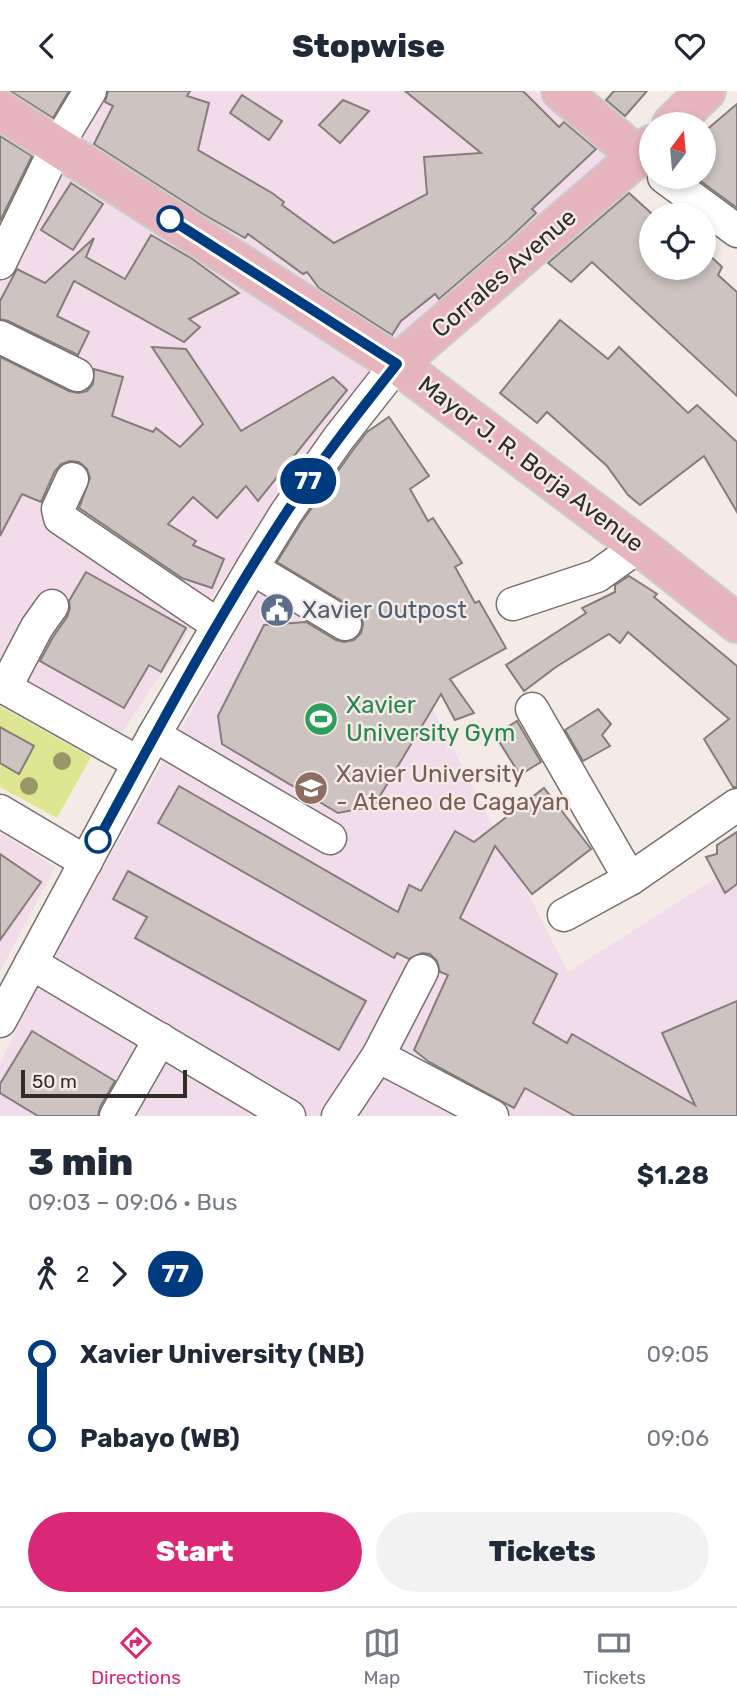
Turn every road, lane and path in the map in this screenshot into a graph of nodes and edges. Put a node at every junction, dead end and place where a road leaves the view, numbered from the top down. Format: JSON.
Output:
{"nodes":[{"id":1,"x":89,"y":91,"type":"edge"},
{"id":2,"x":561,"y":91,"type":"edge"},
{"id":3,"x":706,"y":91,"type":"edge"},
{"id":4,"x":0,"y":110,"type":"edge"},
{"id":5,"x":684,"y":112,"type":"edge"},
{"id":6,"x":57,"y":146,"type":"junction"},
{"id":7,"x":639,"y":153,"type":"edge"},
{"id":8,"x":639,"y":172,"type":"edge"},
{"id":9,"x":685,"y":189,"type":"edge"},
{"id":10,"x":737,"y":230,"type":"edge"},
{"id":11,"x":0,"y":263,"type":"edge"},
{"id":12,"x":0,"y":337,"type":"edge"},
{"id":13,"x":397,"y":364,"type":"junction"},
{"id":14,"x":77,"y":375,"type":"dead end"},
{"id":15,"x":72,"y":479,"type":"dead end"},
{"id":16,"x":639,"y":546,"type":"junction"},
{"id":17,"x":252,"y":568,"type":"junction"},
{"id":18,"x":513,"y":604,"type":"dead end"},
{"id":19,"x":52,"y":606,"type":"dead end"},
{"id":20,"x":737,"y":623,"type":"edge"},
{"id":21,"x":345,"y":624,"type":"dead end"},
{"id":22,"x":218,"y":625,"type":"junction"},
{"id":23,"x":2,"y":687,"type":"edge"},
{"id":24,"x":532,"y":709,"type":"dead end"},
{"id":25,"x":155,"y":735,"type":"junction"},
{"id":26,"x":139,"y":763,"type":"junction"},
{"id":27,"x":737,"y":805,"type":"edge"},
{"id":28,"x":0,"y":811,"type":"edge"},
{"id":29,"x":330,"y":838,"type":"dead end"},
{"id":30,"x":86,"y":862,"type":"junction"},
{"id":31,"x":630,"y":879,"type":"junction"},
{"id":32,"x":564,"y":915,"type":"dead end"},
{"id":33,"x":31,"y":963,"type":"junction"},
{"id":34,"x":422,"y":971,"type":"dead end"},
{"id":35,"x":0,"y":1021,"type":"edge"},
{"id":36,"x":160,"y":1039,"type":"junction"},
{"id":37,"x":378,"y":1055,"type":"junction"},
{"id":38,"x":116,"y":1116,"type":"edge"},
{"id":39,"x":289,"y":1116,"type":"edge"},
{"id":40,"x":338,"y":1116,"type":"edge"},
{"id":41,"x":492,"y":1116,"type":"edge"}],
"edges":[{"from":1,"to":6,"type":"street"},
{"from":2,"to":7,"type":"main road"},
{"from":3,"to":5,"type":"main road"},
{"from":4,"to":6,"type":"main road","name":"Mayor J. R. Borja Avenue"},
{"from":6,"to":11,"type":"street"},
{"from":6,"to":13,"type":"main road","name":"Mayor J. R. Borja Avenue"},
{"from":8,"to":13,"type":"main road","name":"Corrales Avenue"},
{"from":9,"to":10,"type":"street"},
{"from":12,"to":14,"type":"street"},
{"from":13,"to":16,"type":"main road","name":"Mayor J. R. Borja Avenue"},
{"from":13,"to":17,"type":"street","name":"Corrales Avenue"},
{"from":15,"to":22,"type":"street"},
{"from":16,"to":18,"type":"street"},
{"from":16,"to":20,"type":"main road","name":"Mayor J. R. Borja Avenue"},
{"from":17,"to":21,"type":"street"},
{"from":17,"to":22,"type":"street","name":"Corrales Avenue"},
{"from":19,"to":23,"type":"street"},
{"from":22,"to":25,"type":"street","name":"Corrales Avenue"},
{"from":23,"to":26,"type":"street"},
{"from":24,"to":31,"type":"street"},
{"from":25,"to":26,"type":"street","name":"Corrales Avenue"},
{"from":25,"to":29,"type":"street"},
{"from":26,"to":30,"type":"street","name":"Corrales Avenue"},
{"from":27,"to":31,"type":"street"},
{"from":28,"to":30,"type":"street"},
{"from":30,"to":33,"type":"street","name":"Corrales Avenue"},
{"from":31,"to":32,"type":"street"},
{"from":33,"to":35,"type":"street","name":"Corrales Avenue"},
{"from":33,"to":36,"type":"street"},
{"from":34,"to":37,"type":"street"},
{"from":36,"to":38,"type":"street"},
{"from":36,"to":39,"type":"street"},
{"from":37,"to":40,"type":"street"},
{"from":37,"to":41,"type":"street"}]}
